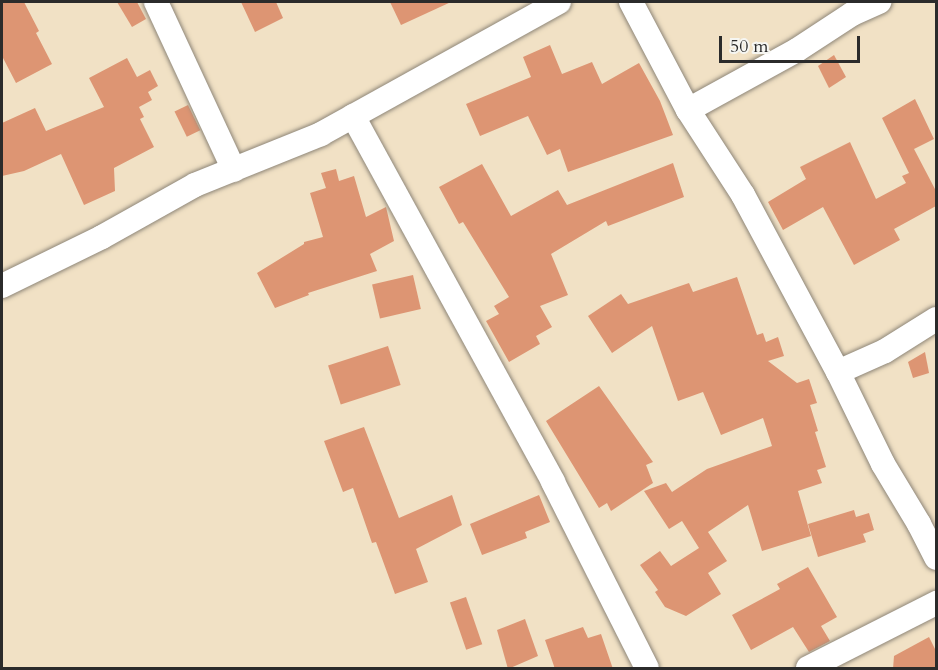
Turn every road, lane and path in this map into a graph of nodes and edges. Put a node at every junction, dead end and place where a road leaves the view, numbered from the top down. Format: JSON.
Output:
{"nodes":[{"id":1,"x":156,"y":2,"type":"edge"},
{"id":2,"x":559,"y":2,"type":"edge"},
{"id":3,"x":631,"y":2,"type":"edge"},
{"id":4,"x":879,"y":2,"type":"edge"},
{"id":5,"x":688,"y":110,"type":"junction"},
{"id":6,"x":353,"y":116,"type":"junction"},
{"id":7,"x":234,"y":170,"type":"junction"},
{"id":8,"x":2,"y":286,"type":"edge"},
{"id":9,"x":936,"y":319,"type":"edge"},
{"id":10,"x":838,"y":372,"type":"junction"},
{"id":11,"x":936,"y":558,"type":"edge"},
{"id":12,"x":936,"y":603,"type":"edge"},
{"id":13,"x":647,"y":669,"type":"edge"},
{"id":14,"x":808,"y":669,"type":"edge"}],
"edges":[{"from":1,"to":7,"type":"street"},
{"from":2,"to":6,"type":"street"},
{"from":3,"to":5,"type":"street"},
{"from":4,"to":5,"type":"street"},
{"from":5,"to":10,"type":"street"},
{"from":6,"to":7,"type":"street"},
{"from":6,"to":13,"type":"street"},
{"from":7,"to":8,"type":"street"},
{"from":9,"to":10,"type":"street"},
{"from":10,"to":11,"type":"street"},
{"from":12,"to":14,"type":"street"}]}
